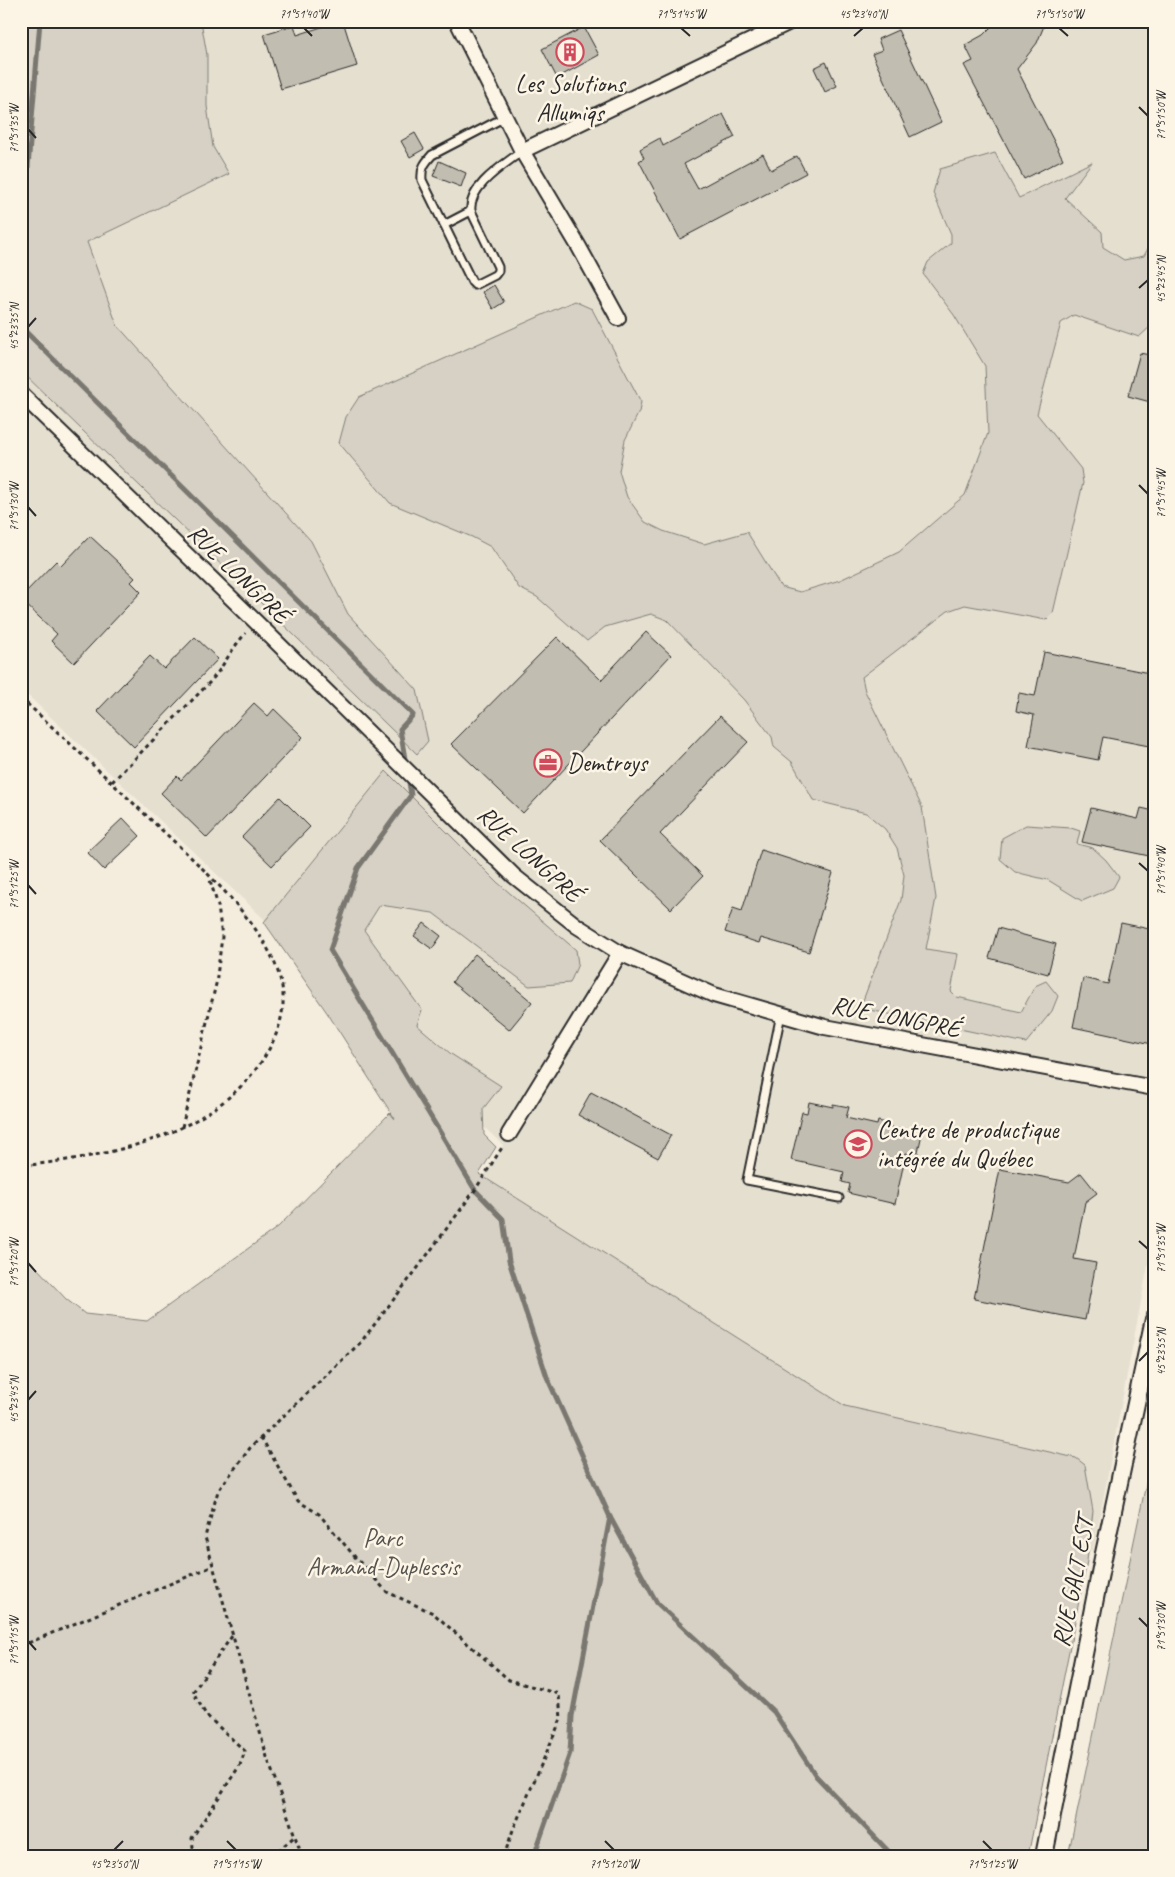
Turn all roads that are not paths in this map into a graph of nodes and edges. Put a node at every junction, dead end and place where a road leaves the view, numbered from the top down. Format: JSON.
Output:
{"nodes":[{"id":1,"x":457,"y":21,"type":"edge"},
{"id":2,"x":792,"y":21,"type":"edge"},
{"id":3,"x":505,"y":117,"type":"junction"},
{"id":4,"x":522,"y":151,"type":"junction"},
{"id":5,"x":471,"y":211,"type":"junction"},
{"id":6,"x":444,"y":225,"type":"junction"},
{"id":7,"x":618,"y":318,"type":"dead end"},
{"id":8,"x":21,"y":394,"type":"edge"},
{"id":9,"x":620,"y":953,"type":"junction"},
{"id":10,"x":781,"y":1014,"type":"junction"},
{"id":11,"x":1154,"y":1088,"type":"edge"},
{"id":12,"x":509,"y":1134,"type":"road end"},
{"id":13,"x":839,"y":1198,"type":"dead end"},
{"id":14,"x":1154,"y":1320,"type":"edge"},
{"id":15,"x":1044,"y":1856,"type":"edge"}],
"edges":[{"from":1,"to":3,"type":"street"},
{"from":2,"to":4,"type":"street"},
{"from":3,"to":4,"type":"street"},
{"from":3,"to":6,"type":"lane"},
{"from":4,"to":5,"type":"lane"},
{"from":4,"to":7,"type":"street"},
{"from":5,"to":6,"type":"lane"},
{"from":5,"to":6,"type":"lane"},
{"from":8,"to":9,"type":"street","name":"RUE LONGPRÉ"},
{"from":9,"to":10,"type":"street","name":"RUE LONGPRÉ"},
{"from":9,"to":12,"type":"street"},
{"from":10,"to":11,"type":"street","name":"RUE LONGPRÉ"},
{"from":10,"to":13,"type":"lane"},
{"from":14,"to":15,"type":"street","name":"RUE GALT EST"}]}
